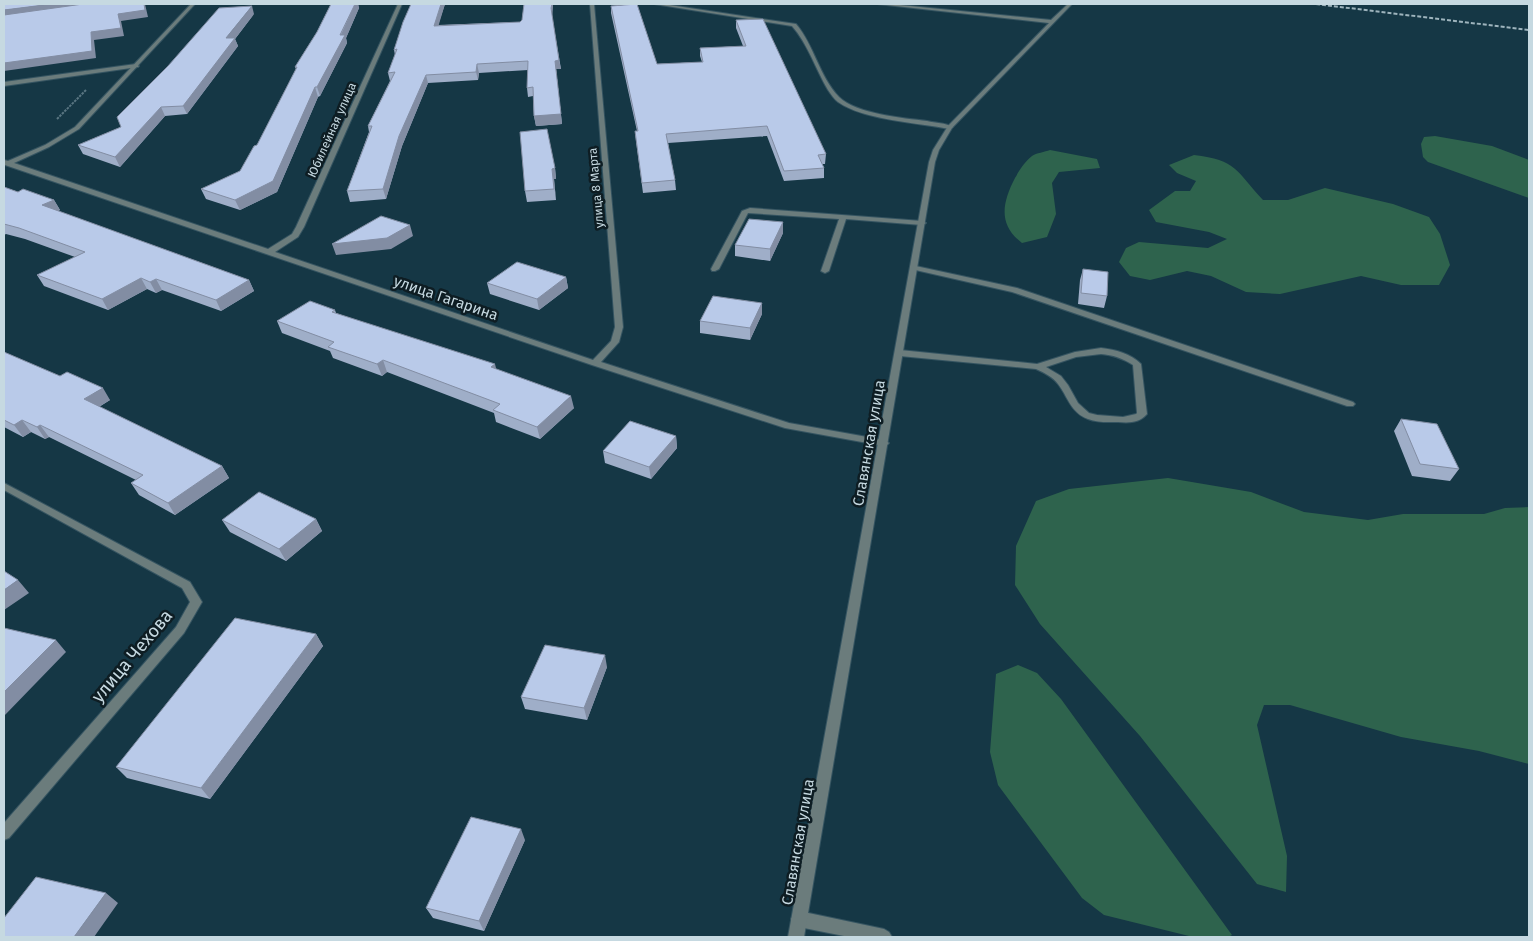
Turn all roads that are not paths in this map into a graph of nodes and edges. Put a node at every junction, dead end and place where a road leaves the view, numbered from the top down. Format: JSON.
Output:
{"nodes":[{"id":1,"x":194,"y":4,"type":"edge"},
{"id":2,"x":400,"y":4,"type":"edge"},
{"id":3,"x":592,"y":4,"type":"edge"},
{"id":4,"x":656,"y":4,"type":"edge"},
{"id":5,"x":879,"y":4,"type":"edge"},
{"id":6,"x":1070,"y":4,"type":"edge"},
{"id":7,"x":1053,"y":22,"type":"junction"},
{"id":8,"x":136,"y":66,"type":"junction"},
{"id":9,"x":4,"y":84,"type":"edge"},
{"id":10,"x":950,"y":127,"type":"junction"},
{"id":11,"x":5,"y":164,"type":"edge"},
{"id":12,"x":843,"y":216,"type":"junction"},
{"id":13,"x":922,"y":223,"type":"junction"},
{"id":14,"x":269,"y":252,"type":"junction"},
{"id":15,"x":914,"y":267,"type":"junction"},
{"id":16,"x":715,"y":268,"type":"dead end"},
{"id":17,"x":825,"y":271,"type":"dead end"},
{"id":18,"x":900,"y":353,"type":"junction"},
{"id":19,"x":595,"y":363,"type":"junction"},
{"id":20,"x":1038,"y":367,"type":"junction"},
{"id":21,"x":1350,"y":404,"type":"dead end"},
{"id":22,"x":884,"y":442,"type":"junction"},
{"id":23,"x":4,"y":486,"type":"edge"},
{"id":24,"x":4,"y":833,"type":"edge"},
{"id":25,"x":800,"y":919,"type":"junction"},
{"id":26,"x":796,"y":937,"type":"edge"},
{"id":27,"x":884,"y":937,"type":"edge"}],
"edges":[{"from":1,"to":8,"type":"street"},
{"from":2,"to":14,"type":"street","name":"Юбилейная улица"},
{"from":3,"to":19,"type":"street","name":"улица 8 Марта"},
{"from":4,"to":10,"type":"street"},
{"from":5,"to":7,"type":"street"},
{"from":6,"to":7,"type":"street","name":"Славянская улица"},
{"from":7,"to":10,"type":"street","name":"Славянская улица"},
{"from":8,"to":9,"type":"street"},
{"from":8,"to":11,"type":"street"},
{"from":10,"to":13,"type":"street","name":"Славянская улица"},
{"from":11,"to":14,"type":"street","name":"улица Гагарина"},
{"from":12,"to":13,"type":"street"},
{"from":12,"to":16,"type":"street"},
{"from":12,"to":17,"type":"street"},
{"from":13,"to":15,"type":"street","name":"Славянская улица"},
{"from":14,"to":19,"type":"street","name":"улица Гагарина"},
{"from":15,"to":18,"type":"street","name":"Славянская улица"},
{"from":15,"to":21,"type":"street"},
{"from":18,"to":20,"type":"street"},
{"from":18,"to":22,"type":"street","name":"Славянская улица"},
{"from":19,"to":22,"type":"street","name":"улица Гагарина"},
{"from":20,"to":20,"type":"street"},
{"from":22,"to":25,"type":"street","name":"Славянская улица"},
{"from":23,"to":24,"type":"street","name":"улица Чехова"},
{"from":25,"to":26,"type":"street","name":"Славянская улица"},
{"from":25,"to":27,"type":"street"}]}
